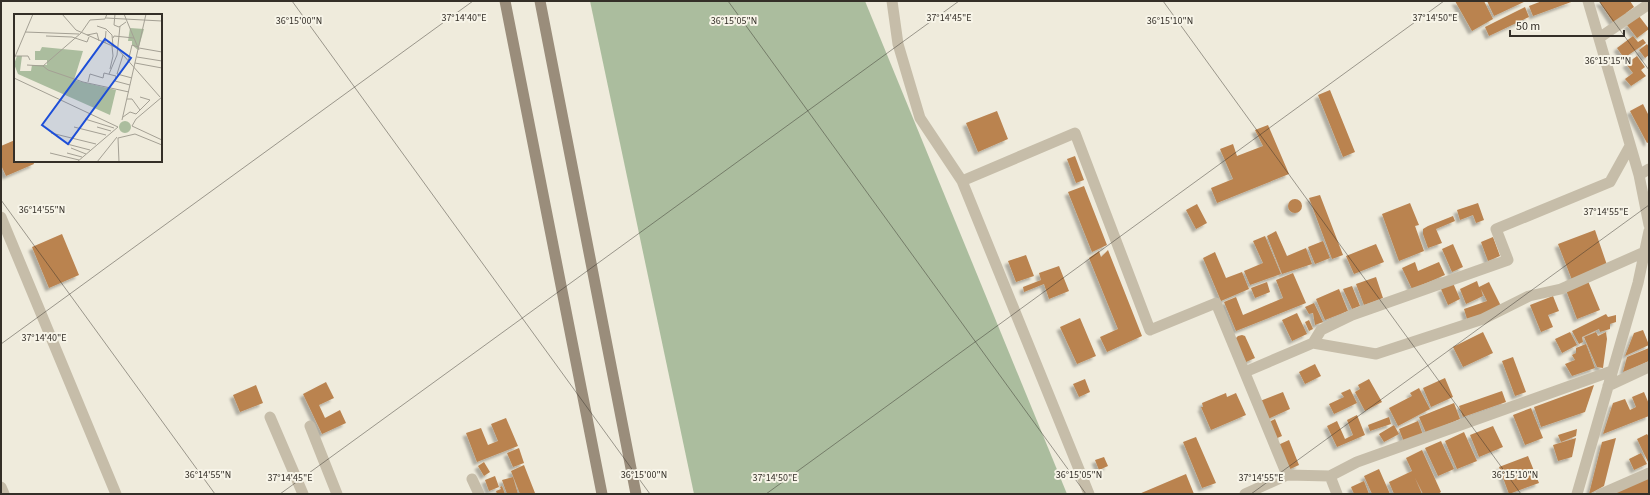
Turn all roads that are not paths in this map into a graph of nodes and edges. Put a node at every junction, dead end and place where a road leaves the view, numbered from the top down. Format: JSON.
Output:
{"nodes":[{"id":1,"x":504,"y":1,"type":"edge"},
{"id":2,"x":540,"y":1,"type":"edge"},
{"id":3,"x":892,"y":1,"type":"edge"},
{"id":4,"x":1588,"y":1,"type":"edge"},
{"id":5,"x":1649,"y":4,"type":"edge"},
{"id":6,"x":1599,"y":38,"type":"junction"},
{"id":7,"x":1630,"y":146,"type":"junction"},
{"id":8,"x":1649,"y":169,"type":"edge"},
{"id":9,"x":1639,"y":175,"type":"junction"},
{"id":10,"x":962,"y":181,"type":"junction"},
{"id":11,"x":1,"y":217,"type":"edge"},
{"id":12,"x":1649,"y":225,"type":"edge"},
{"id":13,"x":1649,"y":231,"type":"edge"},
{"id":14,"x":1647,"y":251,"type":"edge"},
{"id":15,"x":1313,"y":343,"type":"junction"},
{"id":16,"x":1649,"y":367,"type":"edge"},
{"id":17,"x":1612,"y":371,"type":"junction"},
{"id":18,"x":1245,"y":372,"type":"junction"},
{"id":19,"x":1608,"y":386,"type":"junction"},
{"id":20,"x":270,"y":417,"type":"dead end"},
{"id":21,"x":310,"y":426,"type":"dead end"},
{"id":22,"x":1649,"y":473,"type":"edge"},
{"id":23,"x":1288,"y":475,"type":"junction"},
{"id":24,"x":1330,"y":476,"type":"junction"},
{"id":25,"x":472,"y":478,"type":"dead end"},
{"id":26,"x":2,"y":487,"type":"edge"},
{"id":27,"x":4,"y":494,"type":"edge"},
{"id":28,"x":116,"y":494,"type":"edge"},
{"id":29,"x":303,"y":494,"type":"edge"},
{"id":30,"x":338,"y":494,"type":"edge"},
{"id":31,"x":479,"y":494,"type":"edge"},
{"id":32,"x":602,"y":494,"type":"edge"},
{"id":33,"x":636,"y":494,"type":"edge"},
{"id":34,"x":1089,"y":494,"type":"edge"},
{"id":35,"x":1245,"y":494,"type":"edge"},
{"id":36,"x":1337,"y":494,"type":"edge"},
{"id":37,"x":1577,"y":494,"type":"edge"},
{"id":38,"x":1600,"y":494,"type":"edge"}],
"edges":[{"from":1,"to":32,"type":"main road"},
{"from":2,"to":33,"type":"main road"},
{"from":3,"to":10,"type":"street"},
{"from":4,"to":6,"type":"street"},
{"from":5,"to":6,"type":"street"},
{"from":6,"to":7,"type":"street"},
{"from":7,"to":9,"type":"street"},
{"from":7,"to":15,"type":"street"},
{"from":8,"to":9,"type":"street"},
{"from":9,"to":12,"type":"street"},
{"from":10,"to":18,"type":"street"},
{"from":10,"to":34,"type":"street"},
{"from":11,"to":28,"type":"street"},
{"from":13,"to":14,"type":"street"},
{"from":14,"to":15,"type":"street"},
{"from":14,"to":17,"type":"street"},
{"from":15,"to":18,"type":"street"},
{"from":16,"to":19,"type":"street"},
{"from":17,"to":19,"type":"street"},
{"from":17,"to":24,"type":"street"},
{"from":18,"to":23,"type":"street"},
{"from":19,"to":37,"type":"street"},
{"from":20,"to":29,"type":"street"},
{"from":21,"to":30,"type":"street"},
{"from":22,"to":38,"type":"street"},
{"from":23,"to":24,"type":"street"},
{"from":23,"to":35,"type":"street"},
{"from":24,"to":36,"type":"street"},
{"from":25,"to":31,"type":"street"},
{"from":26,"to":27,"type":"street"}]}
